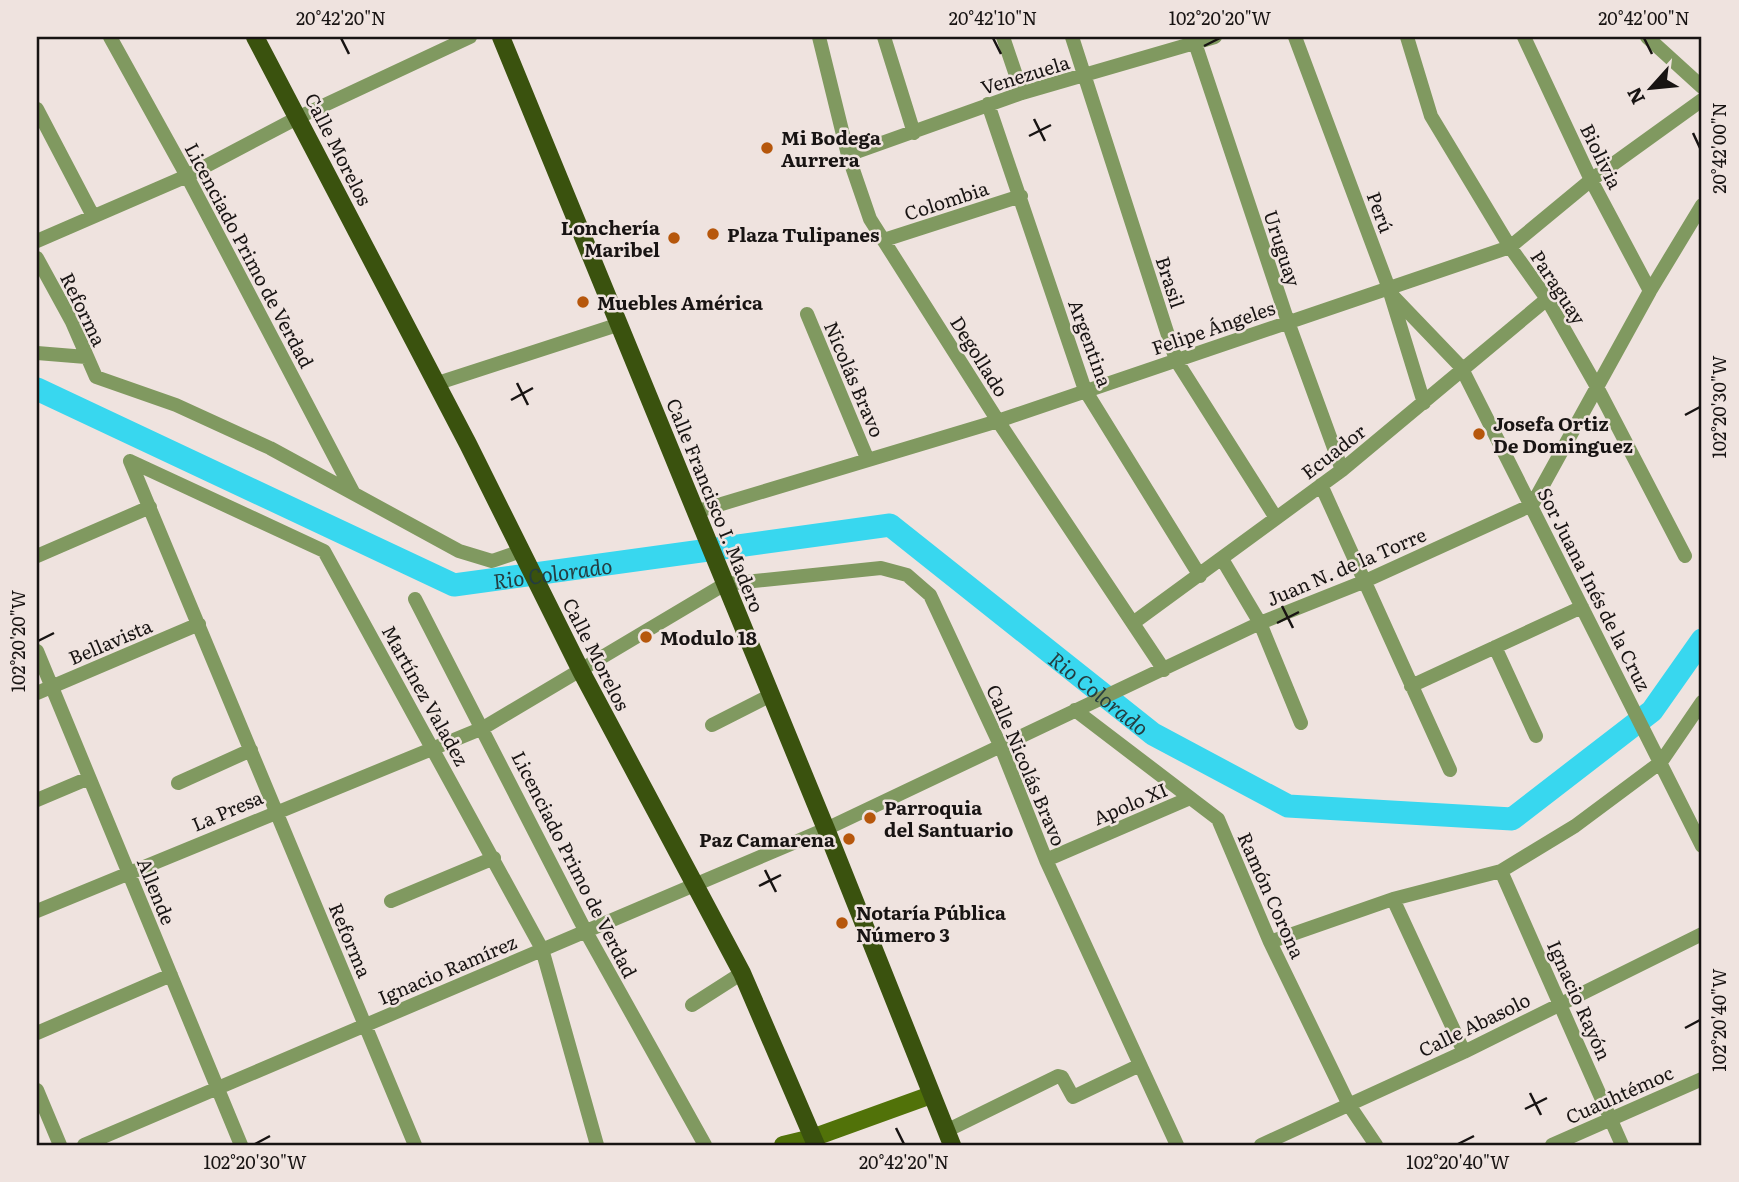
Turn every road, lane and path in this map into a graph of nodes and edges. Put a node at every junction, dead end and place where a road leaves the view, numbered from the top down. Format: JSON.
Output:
{"nodes":[{"id":1,"x":110,"y":37,"type":"edge"},
{"id":2,"x":255,"y":37,"type":"edge"},
{"id":3,"x":470,"y":37,"type":"edge"},
{"id":4,"x":501,"y":37,"type":"edge"},
{"id":5,"x":819,"y":37,"type":"edge"},
{"id":6,"x":884,"y":37,"type":"edge"},
{"id":7,"x":1003,"y":37,"type":"edge"},
{"id":8,"x":1072,"y":37,"type":"edge"},
{"id":9,"x":1215,"y":37,"type":"edge"},
{"id":10,"x":1295,"y":37,"type":"edge"},
{"id":11,"x":1407,"y":37,"type":"edge"},
{"id":12,"x":1524,"y":37,"type":"edge"},
{"id":13,"x":1647,"y":37,"type":"edge"},
{"id":14,"x":1194,"y":40,"type":"edge"},
{"id":15,"x":1084,"y":76,"type":"junction"},
{"id":16,"x":1702,"y":87,"type":"edge"},
{"id":17,"x":1022,"y":93,"type":"junction"},
{"id":18,"x":1702,"y":100,"type":"edge"},
{"id":19,"x":988,"y":104,"type":"junction"},
{"id":20,"x":37,"y":109,"type":"edge"},
{"id":21,"x":299,"y":117,"type":"junction"},
{"id":22,"x":914,"y":133,"type":"junction"},
{"id":23,"x":848,"y":155,"type":"junction"},
{"id":24,"x":187,"y":176,"type":"junction"},
{"id":25,"x":1591,"y":180,"type":"junction"},
{"id":26,"x":1021,"y":196,"type":"junction"},
{"id":27,"x":1701,"y":211,"type":"edge"},
{"id":28,"x":93,"y":216,"type":"junction"},
{"id":29,"x":884,"y":240,"type":"junction"},
{"id":30,"x":37,"y":241,"type":"edge"},
{"id":31,"x":1510,"y":247,"type":"junction"},
{"id":32,"x":37,"y":258,"type":"edge"},
{"id":33,"x":1389,"y":290,"type":"junction"},
{"id":34,"x":1650,"y":291,"type":"junction"},
{"id":35,"x":1547,"y":299,"type":"junction"},
{"id":36,"x":807,"y":314,"type":"dead end"},
{"id":37,"x":1288,"y":323,"type":"junction"},
{"id":38,"x":620,"y":324,"type":"junction"},
{"id":39,"x":37,"y":353,"type":"edge"},
{"id":40,"x":86,"y":357,"type":"junction"},
{"id":41,"x":1176,"y":360,"type":"junction"},
{"id":42,"x":1461,"y":367,"type":"junction"},
{"id":43,"x":435,"y":384,"type":"junction"},
{"id":44,"x":1597,"y":387,"type":"junction"},
{"id":45,"x":1085,"y":390,"type":"junction"},
{"id":46,"x":1424,"y":403,"type":"junction"},
{"id":47,"x":998,"y":421,"type":"junction"},
{"id":48,"x":867,"y":458,"type":"junction"},
{"id":49,"x":1342,"y":470,"type":"junction"},
{"id":50,"x":1321,"y":485,"type":"junction"},
{"id":51,"x":353,"y":493,"type":"junction"},
{"id":52,"x":1532,"y":505,"type":"junction"},
{"id":53,"x":150,"y":507,"type":"junction"},
{"id":54,"x":696,"y":515,"type":"junction"},
{"id":55,"x":1276,"y":518,"type":"junction"},
{"id":56,"x":324,"y":551,"type":"joint"},
{"id":57,"x":37,"y":555,"type":"edge"},
{"id":58,"x":1685,"y":556,"type":"dead end"},
{"id":59,"x":525,"y":559,"type":"junction"},
{"id":60,"x":1222,"y":559,"type":"junction"},
{"id":61,"x":1200,"y":576,"type":"junction"},
{"id":62,"x":1363,"y":582,"type":"junction"},
{"id":63,"x":725,"y":584,"type":"junction"},
{"id":64,"x":415,"y":599,"type":"dead end"},
{"id":65,"x":1582,"y":607,"type":"junction"},
{"id":66,"x":1133,"y":623,"type":"junction"},
{"id":67,"x":199,"y":624,"type":"junction"},
{"id":68,"x":1260,"y":624,"type":"junction"},
{"id":69,"x":1495,"y":647,"type":"junction"},
{"id":70,"x":37,"y":651,"type":"edge"},
{"id":71,"x":1164,"y":670,"type":"junction"},
{"id":72,"x":581,"y":671,"type":"junction"},
{"id":73,"x":1412,"y":686,"type":"junction"},
{"id":74,"x":51,"y":687,"type":"junction"},
{"id":75,"x":37,"y":693,"type":"edge"},
{"id":76,"x":771,"y":695,"type":"junction"},
{"id":77,"x":1702,"y":702,"type":"edge"},
{"id":78,"x":1081,"y":707,"type":"junction"},
{"id":79,"x":1301,"y":723,"type":"dead end"},
{"id":80,"x":712,"y":726,"type":"dead end"},
{"id":81,"x":483,"y":728,"type":"junction"},
{"id":82,"x":1536,"y":736,"type":"dead end"},
{"id":83,"x":1002,"y":747,"type":"junction"},
{"id":84,"x":434,"y":748,"type":"junction"},
{"id":85,"x":251,"y":750,"type":"junction"},
{"id":86,"x":1659,"y":759,"type":"junction"},
{"id":87,"x":1450,"y":770,"type":"dead end"},
{"id":88,"x":89,"y":778,"type":"junction"},
{"id":89,"x":178,"y":783,"type":"dead end"},
{"id":90,"x":1190,"y":798,"type":"junction"},
{"id":91,"x":37,"y":800,"type":"edge"},
{"id":92,"x":276,"y":810,"type":"junction"},
{"id":93,"x":826,"y":829,"type":"junction"},
{"id":94,"x":1700,"y":833,"type":"edge"},
{"id":95,"x":494,"y":858,"type":"junction"},
{"id":96,"x":1046,"y":860,"type":"junction"},
{"id":97,"x":1501,"y":871,"type":"junction"},
{"id":98,"x":128,"y":873,"type":"junction"},
{"id":99,"x":692,"y":884,"type":"junction"},
{"id":100,"x":1393,"y":899,"type":"junction"},
{"id":101,"x":391,"y":901,"type":"dead end"},
{"id":102,"x":37,"y":911,"type":"edge"},
{"id":103,"x":585,"y":930,"type":"junction"},
{"id":104,"x":1702,"y":934,"type":"edge"},
{"id":105,"x":1270,"y":942,"type":"junction"},
{"id":106,"x":542,"y":949,"type":"junction"},
{"id":107,"x":742,"y":973,"type":"junction"},
{"id":108,"x":171,"y":975,"type":"junction"},
{"id":109,"x":1561,"y":1003,"type":"junction"},
{"id":110,"x":692,"y":1005,"type":"dead end"},
{"id":111,"x":365,"y":1025,"type":"junction"},
{"id":112,"x":37,"y":1033,"type":"edge"},
{"id":113,"x":1464,"y":1052,"type":"junction"},
{"id":114,"x":1140,"y":1065,"type":"junction"},
{"id":115,"x":1702,"y":1079,"type":"edge"},
{"id":116,"x":218,"y":1088,"type":"junction"},
{"id":117,"x":37,"y":1090,"type":"edge"},
{"id":118,"x":931,"y":1095,"type":"junction"},
{"id":119,"x":1349,"y":1105,"type":"junction"},
{"id":120,"x":1610,"y":1118,"type":"junction"},
{"id":121,"x":949,"y":1138,"type":"edge"},
{"id":122,"x":814,"y":1142,"type":"edge"},
{"id":123,"x":60,"y":1145,"type":"edge"},
{"id":124,"x":84,"y":1145,"type":"edge"},
{"id":125,"x":241,"y":1145,"type":"edge"},
{"id":126,"x":415,"y":1145,"type":"edge"},
{"id":127,"x":597,"y":1145,"type":"edge"},
{"id":128,"x":705,"y":1145,"type":"edge"},
{"id":129,"x":783,"y":1145,"type":"edge"},
{"id":130,"x":1177,"y":1145,"type":"edge"},
{"id":131,"x":1261,"y":1145,"type":"edge"},
{"id":132,"x":1376,"y":1145,"type":"edge"},
{"id":133,"x":1552,"y":1145,"type":"edge"},
{"id":134,"x":1622,"y":1145,"type":"edge"}],
"edges":[{"from":1,"to":24,"type":"street","name":"Licenciado Primo de Verdad"},
{"from":2,"to":21,"type":"main road","name":"Calle Morelos"},
{"from":3,"to":21,"type":"street"},
{"from":4,"to":38,"type":"main road","name":"Calle Francisco I. Madero"},
{"from":5,"to":23,"type":"street","name":"Degollado"},
{"from":6,"to":22,"type":"street"},
{"from":7,"to":17,"type":"street"},
{"from":8,"to":15,"type":"street","name":"Brasil"},
{"from":9,"to":14,"type":"street","name":"Venezuela"},
{"from":10,"to":33,"type":"street","name":"Perú"},
{"from":11,"to":31,"type":"street","name":"Paraguay"},
{"from":12,"to":25,"type":"street","name":"Biolivia"},
{"from":13,"to":16,"type":"street"},
{"from":14,"to":15,"type":"street","name":"Venezuela"},
{"from":14,"to":37,"type":"street","name":"Uruguay"},
{"from":15,"to":17,"type":"street","name":"Venezuela"},
{"from":15,"to":41,"type":"street","name":"Brasil"},
{"from":17,"to":19,"type":"street","name":"Venezuela"},
{"from":18,"to":25,"type":"street","name":"Felipe Ángeles"},
{"from":19,"to":22,"type":"street","name":"Venezuela"},
{"from":19,"to":26,"type":"street","name":"Argentina"},
{"from":20,"to":28,"type":"street"},
{"from":21,"to":24,"type":"street"},
{"from":21,"to":43,"type":"main road","name":"Calle Morelos"},
{"from":22,"to":23,"type":"street","name":"Venezuela"},
{"from":23,"to":29,"type":"street","name":"Degollado"},
{"from":24,"to":28,"type":"street"},
{"from":24,"to":51,"type":"street","name":"Licenciado Primo de Verdad"},
{"from":25,"to":31,"type":"street","name":"Felipe Ángeles"},
{"from":25,"to":34,"type":"street","name":"Biolivia"},
{"from":26,"to":29,"type":"street","name":"Colombia"},
{"from":26,"to":45,"type":"street","name":"Argentina"},
{"from":27,"to":34,"type":"street"},
{"from":28,"to":30,"type":"street"},
{"from":29,"to":47,"type":"street","name":"Degollado"},
{"from":31,"to":33,"type":"street","name":"Felipe Ángeles"},
{"from":31,"to":35,"type":"street","name":"Paraguay"},
{"from":32,"to":40,"type":"street","name":"Reforma"},
{"from":33,"to":37,"type":"street","name":"Felipe Ángeles"},
{"from":33,"to":42,"type":"street","name":"Sor Juana Inés de la Cruz"},
{"from":33,"to":46,"type":"street","name":"Perú"},
{"from":34,"to":44,"type":"street"},
{"from":35,"to":42,"type":"street","name":"Ecuador"},
{"from":35,"to":44,"type":"street","name":"Paraguay"},
{"from":36,"to":48,"type":"street","name":"Nicolás Bravo"},
{"from":37,"to":41,"type":"street","name":"Felipe Ángeles"},
{"from":37,"to":49,"type":"street","name":"Uruguay"},
{"from":38,"to":43,"type":"street"},
{"from":38,"to":54,"type":"main road","name":"Calle Francisco I. Madero"},
{"from":39,"to":40,"type":"street"},
{"from":40,"to":51,"type":"street","name":"Reforma"},
{"from":41,"to":45,"type":"street","name":"Felipe Ángeles"},
{"from":41,"to":55,"type":"street","name":"Brasil"},
{"from":42,"to":46,"type":"street","name":"Ecuador"},
{"from":42,"to":52,"type":"street","name":"Sor Juana Inés de la Cruz"},
{"from":43,"to":59,"type":"main road","name":"Calle Morelos"},
{"from":44,"to":52,"type":"street"},
{"from":44,"to":58,"type":"street","name":"Paraguay"},
{"from":45,"to":47,"type":"street","name":"Felipe Ángeles"},
{"from":45,"to":61,"type":"street","name":"Argentina"},
{"from":46,"to":49,"type":"street","name":"Ecuador"},
{"from":47,"to":48,"type":"street","name":"Felipe Ángeles"},
{"from":47,"to":66,"type":"street","name":"Degollado"},
{"from":48,"to":54,"type":"street","name":"Felipe Ángeles"},
{"from":49,"to":50,"type":"street","name":"Ecuador"},
{"from":50,"to":55,"type":"street","name":"Ecuador"},
{"from":50,"to":62,"type":"street"},
{"from":51,"to":59,"type":"street"},
{"from":52,"to":62,"type":"street","name":"Juan N. de la Torre"},
{"from":52,"to":65,"type":"street","name":"Sor Juana Inés de la Cruz"},
{"from":53,"to":56,"type":"street","name":"Reforma"},
{"from":53,"to":57,"type":"street"},
{"from":53,"to":67,"type":"street","name":"Reforma"},
{"from":54,"to":63,"type":"main road","name":"Calle Francisco I. Madero"},
{"from":55,"to":60,"type":"street","name":"Ecuador"},
{"from":56,"to":84,"type":"street","name":"Martínez Valadez"},
{"from":59,"to":72,"type":"main road","name":"Calle Morelos"},
{"from":60,"to":61,"type":"street","name":"Ecuador"},
{"from":60,"to":68,"type":"street"},
{"from":61,"to":66,"type":"street","name":"Ecuador"},
{"from":62,"to":68,"type":"street","name":"Juan N. de la Torre"},
{"from":62,"to":73,"type":"street"},
{"from":63,"to":72,"type":"street","name":"La Presa"},
{"from":63,"to":76,"type":"main road","name":"Calle Francisco I. Madero"},
{"from":63,"to":83,"type":"street","name":"Calle Nicolás Bravo"},
{"from":64,"to":81,"type":"street","name":"Licenciado Primo de Verdad"},
{"from":65,"to":69,"type":"street"},
{"from":65,"to":86,"type":"street","name":"Sor Juana Inés de la Cruz"},
{"from":66,"to":71,"type":"street","name":"Degollado"},
{"from":67,"to":74,"type":"street","name":"Bellavista"},
{"from":67,"to":85,"type":"street","name":"Reforma"},
{"from":68,"to":71,"type":"street","name":"Juan N. de la Torre"},
{"from":68,"to":79,"type":"street"},
{"from":69,"to":73,"type":"street"},
{"from":69,"to":82,"type":"street"},
{"from":70,"to":74,"type":"street","name":"Allende"},
{"from":71,"to":78,"type":"street","name":"Juan N. de la Torre"},
{"from":72,"to":81,"type":"street","name":"La Presa"},
{"from":72,"to":99,"type":"main road","name":"Calle Morelos"},
{"from":73,"to":87,"type":"street"},
{"from":74,"to":75,"type":"street","name":"Bellavista"},
{"from":74,"to":88,"type":"street","name":"Allende"},
{"from":76,"to":80,"type":"street"},
{"from":76,"to":93,"type":"main road","name":"Calle Francisco I. Madero"},
{"from":77,"to":86,"type":"street"},
{"from":78,"to":83,"type":"street","name":"Juan N. de la Torre"},
{"from":78,"to":90,"type":"street","name":"Ramón Corona"},
{"from":81,"to":84,"type":"street","name":"La Presa"},
{"from":81,"to":103,"type":"street","name":"Licenciado Primo de Verdad"},
{"from":83,"to":93,"type":"street","name":"Juan N. de la Torre"},
{"from":83,"to":96,"type":"street","name":"Calle Nicolás Bravo"},
{"from":84,"to":92,"type":"street","name":"La Presa"},
{"from":84,"to":95,"type":"street","name":"Martínez Valadez"},
{"from":85,"to":89,"type":"street"},
{"from":85,"to":92,"type":"street","name":"Reforma"},
{"from":86,"to":94,"type":"street","name":"Sor Juana Inés de la Cruz"},
{"from":86,"to":97,"type":"street"},
{"from":88,"to":91,"type":"street"},
{"from":88,"to":98,"type":"street","name":"Allende"},
{"from":90,"to":96,"type":"street","name":"Apolo XI"},
{"from":90,"to":105,"type":"street","name":"Ramón Corona"},
{"from":92,"to":98,"type":"street","name":"La Presa"},
{"from":92,"to":111,"type":"street","name":"Reforma"},
{"from":93,"to":99,"type":"street","name":"Ignacio Ramírez"},
{"from":93,"to":118,"type":"main road","name":"Calle Francisco I. Madero"},
{"from":95,"to":101,"type":"street"},
{"from":95,"to":106,"type":"street","name":"Martínez Valadez"},
{"from":96,"to":114,"type":"street","name":"Calle Nicolás Bravo"},
{"from":97,"to":100,"type":"street"},
{"from":97,"to":109,"type":"street","name":"Ignacio Rayón"},
{"from":98,"to":102,"type":"street","name":"La Presa"},
{"from":98,"to":108,"type":"street","name":"Allende"},
{"from":99,"to":103,"type":"street","name":"Ignacio Ramírez"},
{"from":99,"to":107,"type":"main road","name":"Calle Morelos"},
{"from":100,"to":105,"type":"street"},
{"from":100,"to":113,"type":"street"},
{"from":103,"to":106,"type":"street","name":"Ignacio Ramírez"},
{"from":103,"to":128,"type":"street","name":"Licenciado Primo de Verdad"},
{"from":104,"to":109,"type":"street","name":"Calle Abasolo"},
{"from":105,"to":119,"type":"street","name":"Ramón Corona"},
{"from":106,"to":111,"type":"street","name":"Ignacio Ramírez"},
{"from":106,"to":127,"type":"street","name":"Martínez Valadez"},
{"from":107,"to":110,"type":"street"},
{"from":107,"to":122,"type":"main road","name":"Calle Morelos"},
{"from":108,"to":112,"type":"street"},
{"from":108,"to":116,"type":"street","name":"Allende"},
{"from":109,"to":113,"type":"street","name":"Calle Abasolo"},
{"from":109,"to":120,"type":"street","name":"Ignacio Rayón"},
{"from":111,"to":116,"type":"street","name":"Ignacio Ramírez"},
{"from":111,"to":126,"type":"street","name":"Reforma"},
{"from":113,"to":119,"type":"street","name":"Calle Abasolo"},
{"from":114,"to":121,"type":"street"},
{"from":114,"to":130,"type":"street","name":"Calle Nicolás Bravo"},
{"from":115,"to":120,"type":"street","name":"Cuauhtémoc"},
{"from":116,"to":124,"type":"street","name":"Ignacio Ramírez"},
{"from":116,"to":125,"type":"street","name":"Allende"},
{"from":117,"to":123,"type":"street"},
{"from":118,"to":121,"type":"main road","name":"Calle Francisco I. Madero"},
{"from":118,"to":122,"type":"main road"},
{"from":119,"to":131,"type":"street","name":"Calle Abasolo"},
{"from":119,"to":132,"type":"street","name":"Ramón Corona"},
{"from":120,"to":133,"type":"street","name":"Cuauhtémoc"},
{"from":120,"to":134,"type":"street","name":"Ignacio Rayón"},
{"from":122,"to":129,"type":"main road"}]}
